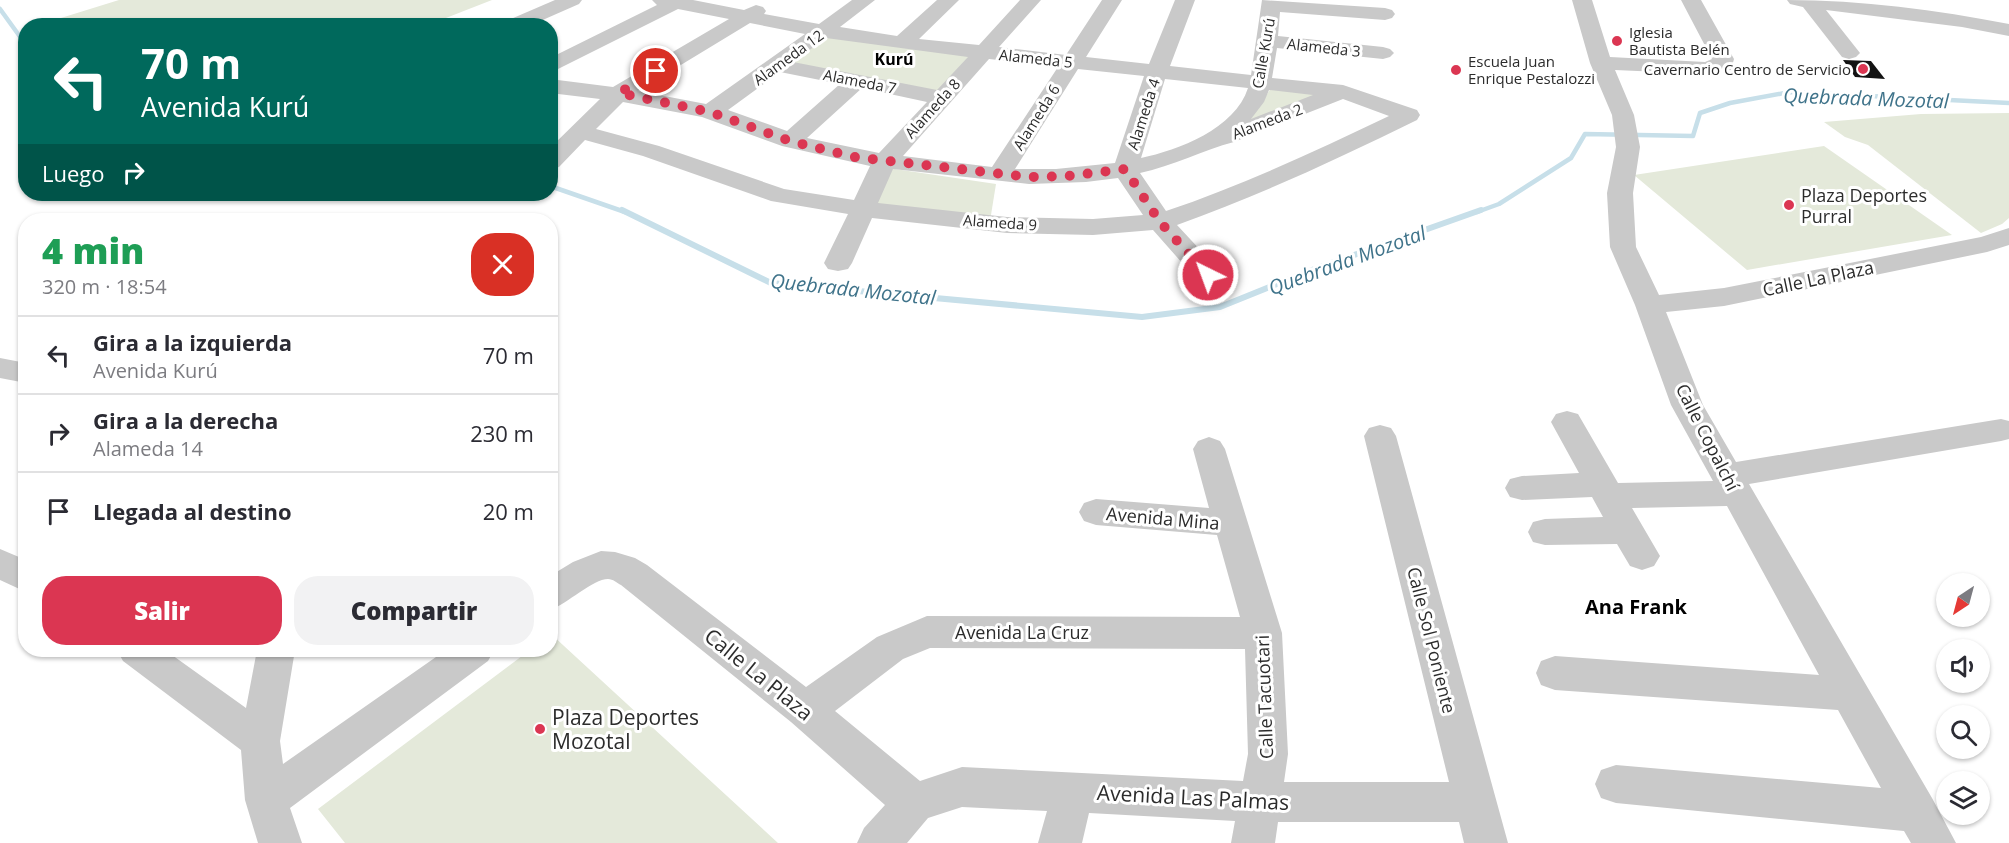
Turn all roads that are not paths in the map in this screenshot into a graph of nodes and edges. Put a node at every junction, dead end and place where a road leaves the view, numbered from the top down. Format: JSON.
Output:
{"nodes":[{"id":1,"x":572,"y":0,"type":"edge"},
{"id":2,"x":774,"y":0,"type":"edge"},
{"id":3,"x":865,"y":0,"type":"edge"},
{"id":4,"x":949,"y":0,"type":"edge"},
{"id":5,"x":1031,"y":0,"type":"edge"},
{"id":6,"x":1112,"y":0,"type":"edge"},
{"id":7,"x":1185,"y":0,"type":"edge"},
{"id":8,"x":1582,"y":0,"type":"edge"},
{"id":9,"x":1691,"y":0,"type":"edge"},
{"id":10,"x":673,"y":1,"type":"edge"},
{"id":11,"x":1804,"y":1,"type":"edge"},
{"id":12,"x":1272,"y":2,"type":"edge"},
{"id":13,"x":1385,"y":14,"type":"dead end"},
{"id":14,"x":747,"y":16,"type":"junction"},
{"id":15,"x":530,"y":18,"type":"edge"},
{"id":16,"x":2009,"y":30,"type":"edge"},
{"id":17,"x":823,"y":31,"type":"junction"},
{"id":18,"x":1266,"y":41,"type":"junction"},
{"id":19,"x":902,"y":43,"type":"junction"},
{"id":20,"x":982,"y":52,"type":"junction"},
{"id":21,"x":1383,"y":53,"type":"dead end"},
{"id":22,"x":1849,"y":53,"type":"dead end"},
{"id":23,"x":1071,"y":61,"type":"junction"},
{"id":24,"x":558,"y":63,"type":"edge"},
{"id":25,"x":1601,"y":63,"type":"junction"},
{"id":26,"x":778,"y":65,"type":"junction"},
{"id":27,"x":1157,"y":71,"type":"junction"},
{"id":28,"x":857,"y":81,"type":"junction"},
{"id":29,"x":1262,"y":81,"type":"junction"},
{"id":30,"x":558,"y":87,"type":"edge"},
{"id":31,"x":1343,"y":92,"type":"junction"},
{"id":32,"x":619,"y":93,"type":"junction"},
{"id":33,"x":942,"y":98,"type":"junction"},
{"id":34,"x":710,"y":112,"type":"junction"},
{"id":35,"x":1409,"y":115,"type":"joint"},
{"id":36,"x":580,"y":132,"type":"junction"},
{"id":37,"x":790,"y":141,"type":"junction"},
{"id":38,"x":1191,"y":151,"type":"junction"},
{"id":39,"x":558,"y":154,"type":"edge"},
{"id":40,"x":885,"y":161,"type":"junction"},
{"id":41,"x":1125,"y":169,"type":"junction"},
{"id":42,"x":999,"y":174,"type":"junction"},
{"id":43,"x":864,"y":209,"type":"junction"},
{"id":44,"x":1160,"y":222,"type":"junction"},
{"id":45,"x":1998,"y":240,"type":"edge"},
{"id":46,"x":838,"y":263,"type":"dead end"},
{"id":47,"x":1208,"y":275,"type":"dead end"},
{"id":48,"x":1649,"y":305,"type":"junction"},
{"id":49,"x":0,"y":368,"type":"edge"},
{"id":50,"x":18,"y":371,"type":"edge"},
{"id":51,"x":1567,"y":422,"type":"dead end"},
{"id":52,"x":2001,"y":430,"type":"dead end"},
{"id":53,"x":1380,"y":436,"type":"dead end"},
{"id":54,"x":1209,"y":448,"type":"dead end"},
{"id":55,"x":1732,"y":485,"type":"junction"},
{"id":56,"x":1522,"y":488,"type":"dead end"},
{"id":57,"x":1605,"y":490,"type":"junction"},
{"id":58,"x":1096,"y":512,"type":"dead end"},
{"id":59,"x":1231,"y":523,"type":"junction"},
{"id":60,"x":1545,"y":532,"type":"dead end"},
{"id":61,"x":0,"y":563,"type":"edge"},
{"id":62,"x":18,"y":573,"type":"edge"},
{"id":63,"x":558,"y":590,"type":"edge"},
{"id":64,"x":1263,"y":633,"type":"junction"},
{"id":65,"x":146,"y":657,"type":"edge"},
{"id":66,"x":275,"y":657,"type":"edge"},
{"id":67,"x":465,"y":657,"type":"edge"},
{"id":68,"x":1555,"y":673,"type":"dead end"},
{"id":69,"x":1850,"y":694,"type":"junction"},
{"id":70,"x":805,"y":710,"type":"junction"},
{"id":71,"x":260,"y":741,"type":"junction"},
{"id":72,"x":1616,"y":784,"type":"dead end"},
{"id":73,"x":1073,"y":791,"type":"junction"},
{"id":74,"x":266,"y":800,"type":"junction"},
{"id":75,"x":1259,"y":802,"type":"junction"},
{"id":76,"x":1474,"y":802,"type":"junction"},
{"id":77,"x":914,"y":803,"type":"junction"},
{"id":78,"x":1925,"y":828,"type":"edge"},
{"id":79,"x":280,"y":843,"type":"edge"},
{"id":80,"x":879,"y":843,"type":"edge"},
{"id":81,"x":1060,"y":843,"type":"edge"},
{"id":82,"x":1253,"y":843,"type":"edge"},
{"id":83,"x":1486,"y":843,"type":"edge"}],
"edges":[{"from":1,"to":15,"type":"street"},
{"from":2,"to":14,"type":"street"},
{"from":3,"to":17,"type":"street","name":"Alameda 12"},
{"from":4,"to":19,"type":"street"},
{"from":5,"to":20,"type":"street","name":"Alameda 8"},
{"from":6,"to":23,"type":"street","name":"Alameda 6"},
{"from":7,"to":27,"type":"street","name":"Alameda 4"},
{"from":8,"to":25,"type":"street","name":"Calle Copalchí"},
{"from":9,"to":25,"type":"street"},
{"from":10,"to":14,"type":"street","name":"Alameda 5"},
{"from":10,"to":24,"type":"street"},
{"from":11,"to":16,"type":"street"},
{"from":11,"to":22,"type":"street"},
{"from":12,"to":13,"type":"street"},
{"from":12,"to":18,"type":"street","name":"Calle Kurú"},
{"from":14,"to":17,"type":"street","name":"Alameda 5"},
{"from":14,"to":32,"type":"street"},
{"from":17,"to":19,"type":"street","name":"Alameda 5"},
{"from":17,"to":26,"type":"street","name":"Alameda 12"},
{"from":18,"to":21,"type":"street","name":"Alameda 3"},
{"from":18,"to":29,"type":"street","name":"Calle Kurú"},
{"from":19,"to":20,"type":"street","name":"Alameda 5"},
{"from":20,"to":23,"type":"street","name":"Alameda 5"},
{"from":20,"to":33,"type":"street","name":"Alameda 8"},
{"from":23,"to":27,"type":"street","name":"Alameda 5"},
{"from":23,"to":42,"type":"street","name":"Alameda 6"},
{"from":25,"to":48,"type":"street","name":"Calle Copalchí"},
{"from":26,"to":28,"type":"street","name":"Alameda 7"},
{"from":26,"to":34,"type":"street","name":"Alameda 12"},
{"from":27,"to":29,"type":"street","name":"Alameda 5"},
{"from":27,"to":41,"type":"street","name":"Alameda 4"},
{"from":28,"to":33,"type":"street","name":"Alameda 7"},
{"from":28,"to":37,"type":"street"},
{"from":29,"to":31,"type":"street","name":"Alameda 5"},
{"from":29,"to":38,"type":"street","name":"Calle Kurú"},
{"from":30,"to":32,"type":"street","name":"Calle Kurú"},
{"from":31,"to":35,"type":"street","name":"Alameda 5"},
{"from":31,"to":38,"type":"street","name":"Alameda 2"},
{"from":32,"to":34,"type":"street","name":"Calle Kurú"},
{"from":32,"to":36,"type":"street"},
{"from":33,"to":40,"type":"street","name":"Alameda 8"},
{"from":34,"to":37,"type":"street","name":"Calle Kurú"},
{"from":35,"to":44,"type":"street","name":"Alameda 9"},
{"from":36,"to":39,"type":"street"},
{"from":36,"to":43,"type":"street","name":"Alameda 9"},
{"from":37,"to":40,"type":"street","name":"Calle Kurú"},
{"from":38,"to":41,"type":"street","name":"Calle Kurú"},
{"from":40,"to":42,"type":"street","name":"Calle Kurú"},
{"from":40,"to":43,"type":"street","name":"Alameda 8"},
{"from":41,"to":42,"type":"street","name":"Calle Kurú"},
{"from":41,"to":44,"type":"street","name":"Alameda 4"},
{"from":43,"to":44,"type":"street","name":"Alameda 9"},
{"from":43,"to":46,"type":"street","name":"Alameda 8"},
{"from":44,"to":47,"type":"street","name":"Alameda 4"},
{"from":45,"to":48,"type":"street","name":"Calle La Plaza"},
{"from":48,"to":55,"type":"street","name":"Calle Copalchí"},
{"from":49,"to":50,"type":"street"},
{"from":51,"to":57,"type":"street"},
{"from":52,"to":55,"type":"street"},
{"from":53,"to":76,"type":"street","name":"Calle Sol Poniente"},
{"from":54,"to":59,"type":"street","name":"Calle Tacuotari"},
{"from":55,"to":57,"type":"street"},
{"from":55,"to":69,"type":"street","name":"Calle Copalchí"},
{"from":56,"to":57,"type":"street"},
{"from":57,"to":60,"type":"street"},
{"from":58,"to":59,"type":"street","name":"Avenida Mina"},
{"from":59,"to":64,"type":"street","name":"Calle Tacuotari"},
{"from":61,"to":62,"type":"street"},
{"from":63,"to":70,"type":"street","name":"Calle La Plaza"},
{"from":64,"to":70,"type":"street","name":"Avenida La Cruz"},
{"from":64,"to":75,"type":"street","name":"Calle Tacuotari"},
{"from":65,"to":71,"type":"street"},
{"from":66,"to":71,"type":"street"},
{"from":67,"to":74,"type":"street"},
{"from":68,"to":69,"type":"street"},
{"from":69,"to":78,"type":"street","name":"Calle Copalchí"},
{"from":70,"to":77,"type":"street","name":"Calle La Plaza"},
{"from":71,"to":74,"type":"street"},
{"from":72,"to":78,"type":"street"},
{"from":73,"to":75,"type":"street","name":"Avenida Las Palmas"},
{"from":73,"to":77,"type":"street","name":"Avenida Las Palmas"},
{"from":73,"to":81,"type":"street"},
{"from":74,"to":79,"type":"street"},
{"from":75,"to":76,"type":"street","name":"Avenida Las Palmas"},
{"from":75,"to":82,"type":"street","name":"Calle Tacuotari"},
{"from":76,"to":83,"type":"street","name":"Calle Sol Poniente"},
{"from":77,"to":80,"type":"street"}]}
